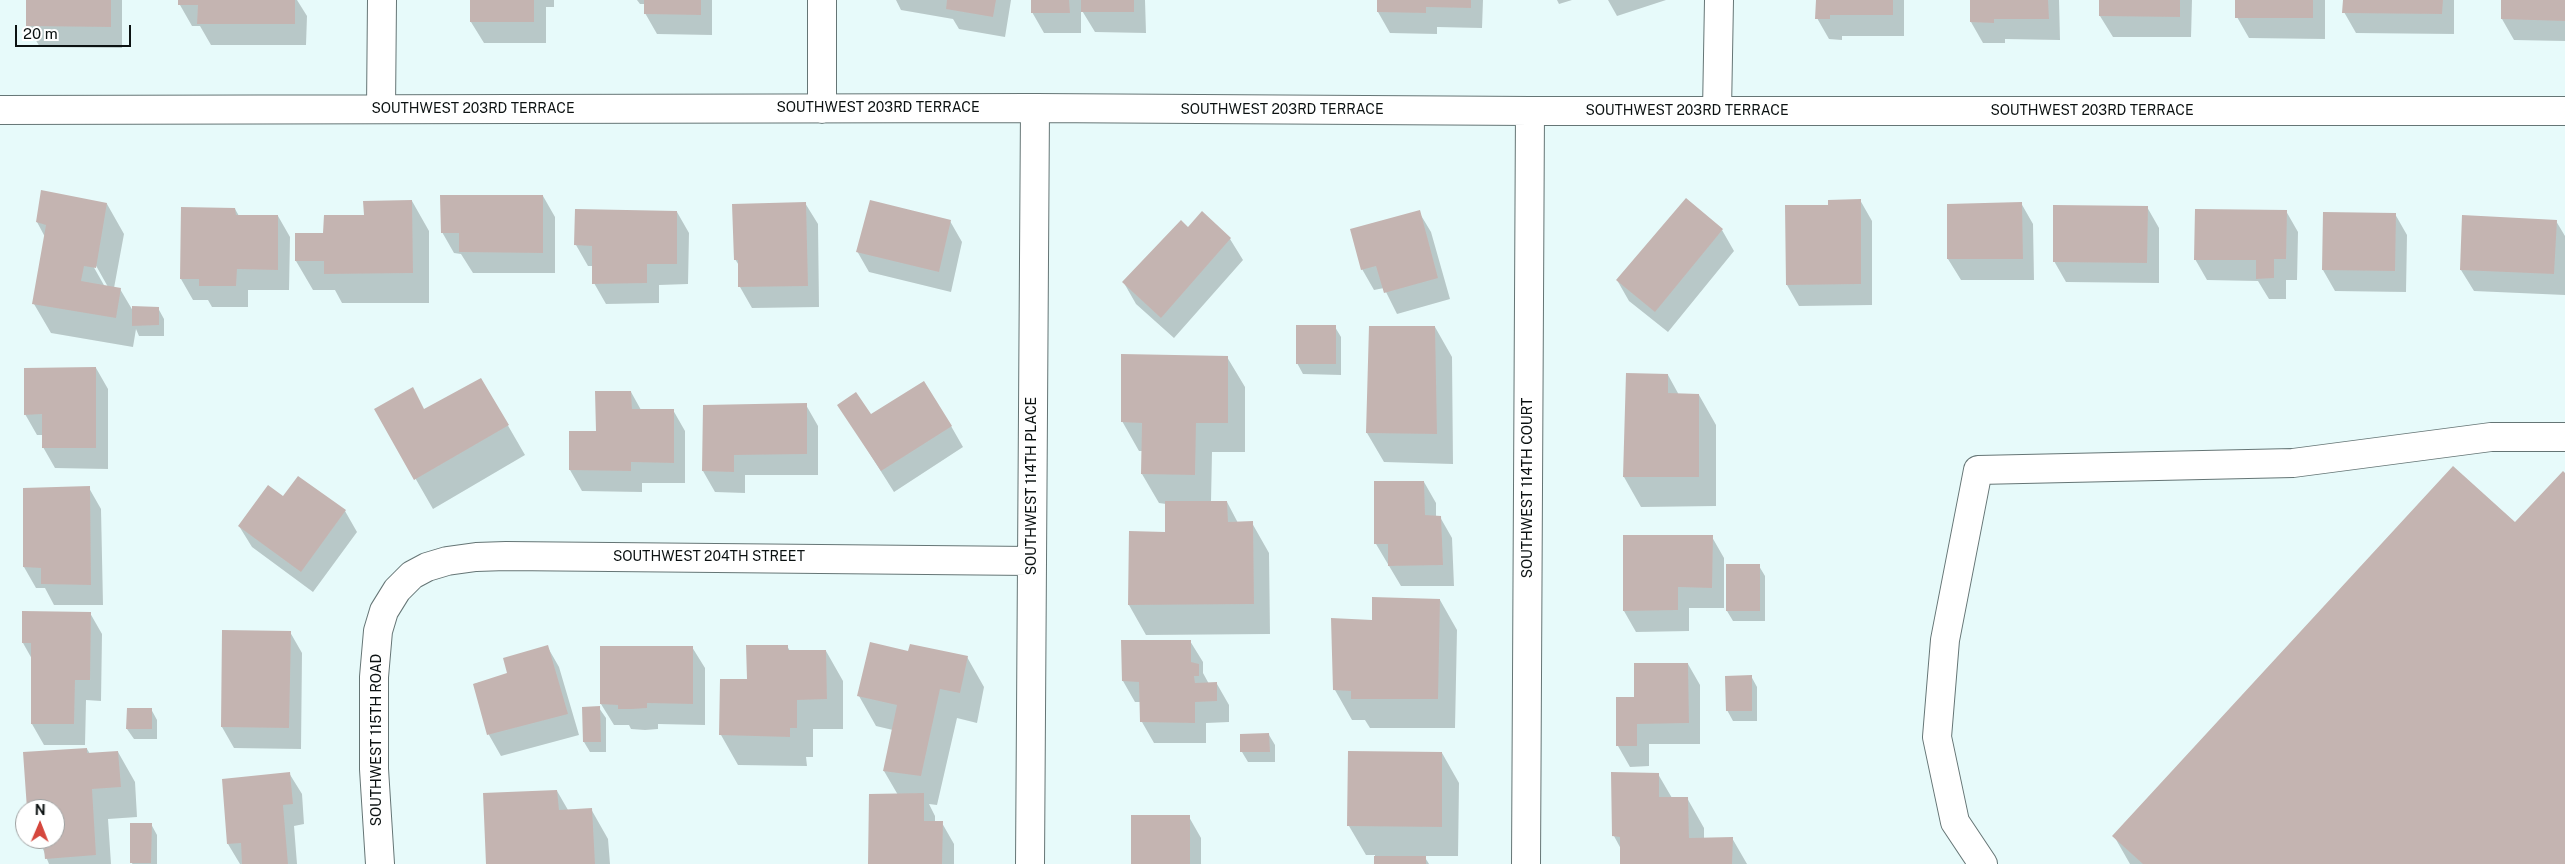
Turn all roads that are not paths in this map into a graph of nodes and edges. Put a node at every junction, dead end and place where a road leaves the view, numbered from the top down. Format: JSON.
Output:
{"nodes":[{"id":1,"x":382,"y":0,"type":"edge"},
{"id":2,"x":822,"y":0,"type":"edge"},
{"id":3,"x":1719,"y":0,"type":"edge"},
{"id":4,"x":381,"y":108,"type":"junction"},
{"id":5,"x":822,"y":108,"type":"junction"},
{"id":6,"x":1035,"y":108,"type":"junction"},
{"id":7,"x":0,"y":110,"type":"edge"},
{"id":8,"x":1530,"y":111,"type":"junction"},
{"id":9,"x":1717,"y":111,"type":"junction"},
{"id":10,"x":2565,"y":111,"type":"edge"},
{"id":11,"x":2565,"y":437,"type":"edge"},
{"id":12,"x":1032,"y":561,"type":"junction"},
{"id":13,"x":397,"y":590,"type":"joint"},
{"id":14,"x":380,"y":864,"type":"edge"},
{"id":15,"x":1030,"y":864,"type":"edge"},
{"id":16,"x":1526,"y":864,"type":"edge"},
{"id":17,"x":1983,"y":864,"type":"edge"}],
"edges":[{"from":1,"to":4,"type":"street"},
{"from":2,"to":5,"type":"street"},
{"from":3,"to":9,"type":"street"},
{"from":4,"to":5,"type":"street","name":"SOUTHWEST 203RD TERRACE"},
{"from":4,"to":7,"type":"street","name":"SOUTHWEST 203RD TERRACE"},
{"from":5,"to":6,"type":"street","name":"SOUTHWEST 203RD TERRACE"},
{"from":6,"to":8,"type":"street","name":"SOUTHWEST 203RD TERRACE"},
{"from":6,"to":12,"type":"street","name":"SOUTHWEST 114TH PLACE"},
{"from":8,"to":9,"type":"street","name":"SOUTHWEST 203RD TERRACE"},
{"from":8,"to":16,"type":"street","name":"SOUTHWEST 114TH COURT"},
{"from":9,"to":10,"type":"street","name":"SOUTHWEST 203RD TERRACE"},
{"from":11,"to":17,"type":"street"},
{"from":12,"to":13,"type":"street","name":"SOUTHWEST 204TH STREET"},
{"from":12,"to":15,"type":"street","name":"SOUTHWEST 114TH PLACE"},
{"from":13,"to":14,"type":"street","name":"SOUTHWEST 115TH ROAD"}]}
